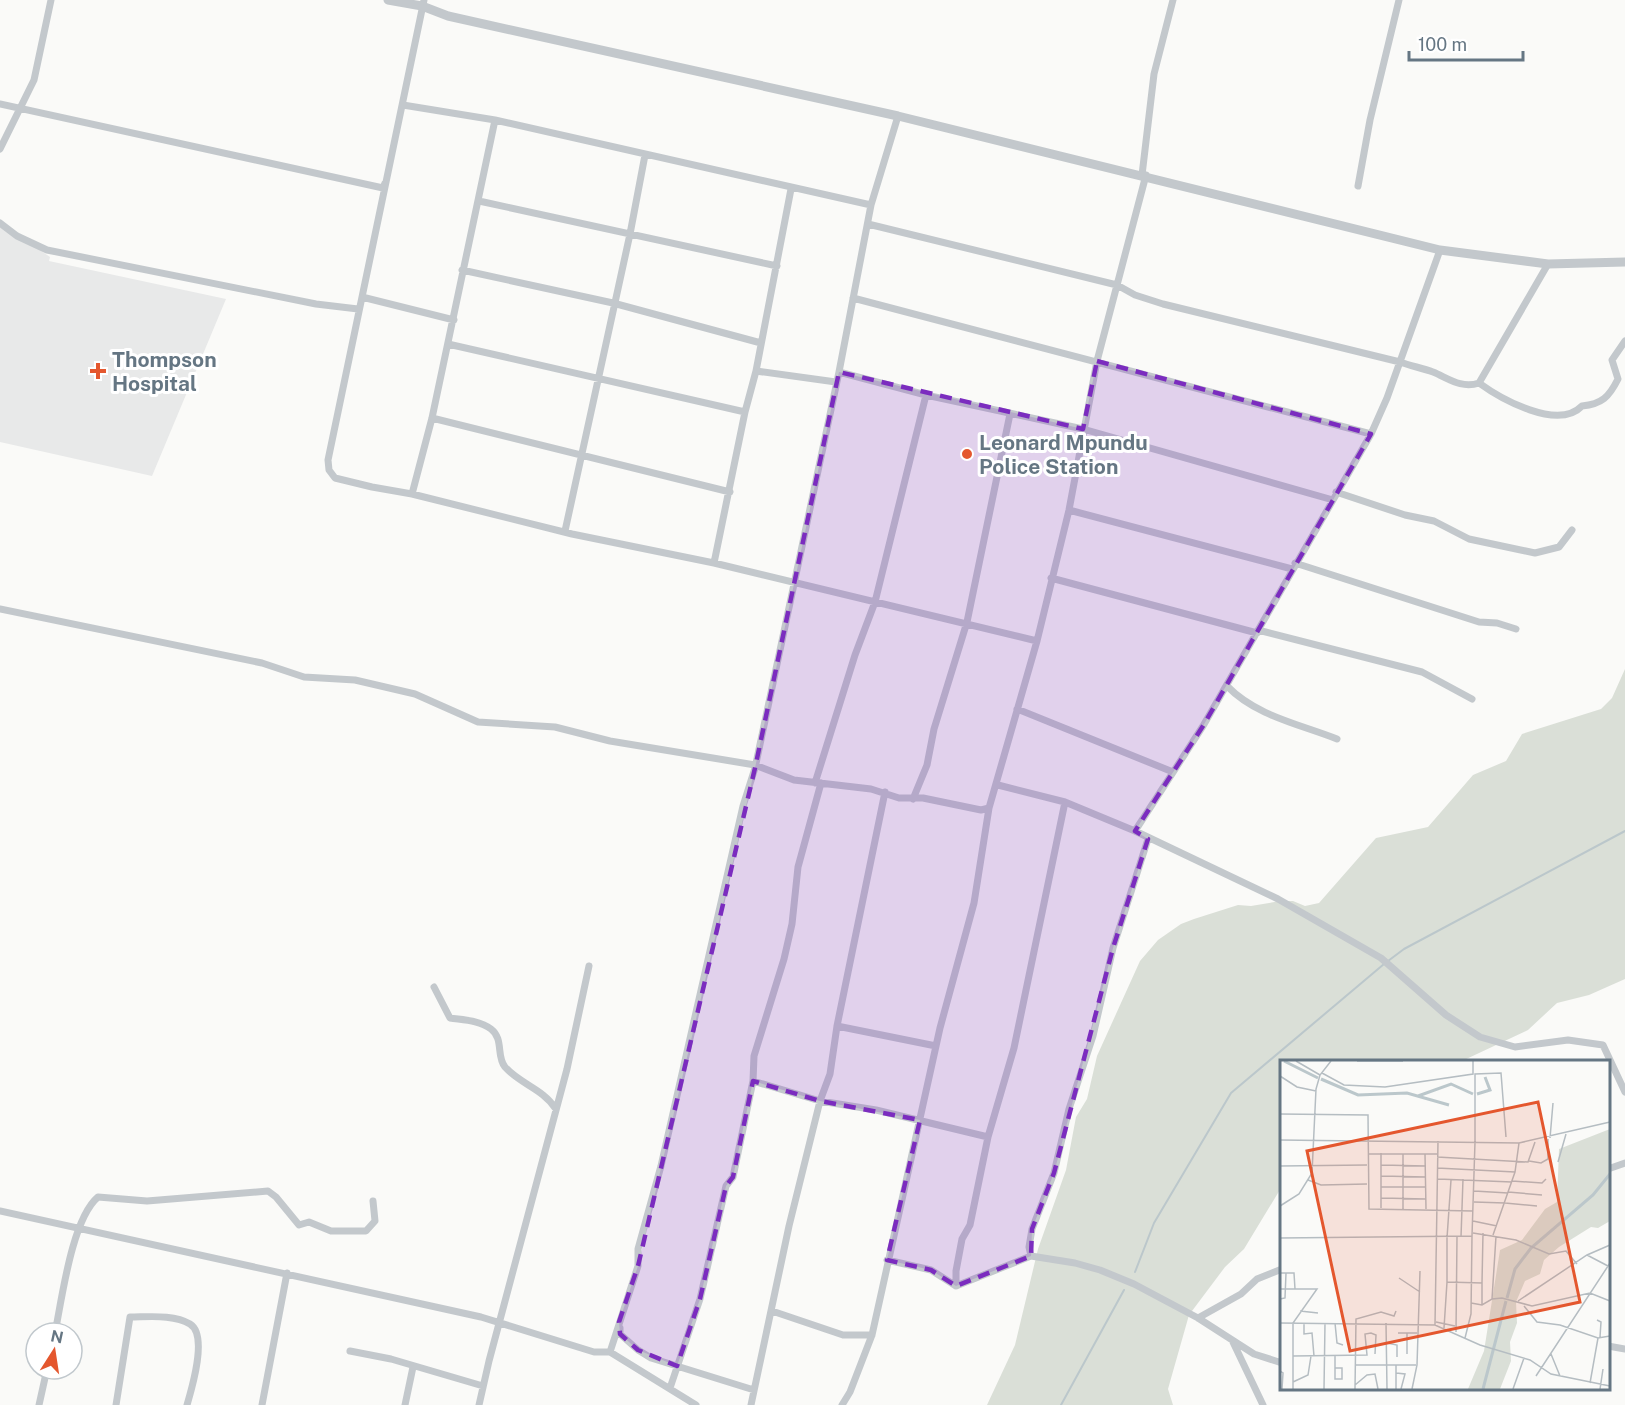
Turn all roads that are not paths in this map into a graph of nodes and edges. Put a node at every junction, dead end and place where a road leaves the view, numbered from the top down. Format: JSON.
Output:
{"nodes":[{"id":1,"x":51,"y":0,"type":"edge"},
{"id":2,"x":388,"y":0,"type":"edge"},
{"id":3,"x":1173,"y":0,"type":"edge"},
{"id":4,"x":1399,"y":0,"type":"edge"},
{"id":5,"x":423,"y":3,"type":"edge"},
{"id":6,"x":0,"y":104,"type":"edge"},
{"id":7,"x":403,"y":105,"type":"junction"},
{"id":8,"x":21,"y":108,"type":"junction"},
{"id":9,"x":898,"y":116,"type":"junction"},
{"id":10,"x":495,"y":120,"type":"junction"},
{"id":11,"x":0,"y":149,"type":"edge"},
{"id":12,"x":645,"y":155,"type":"junction"},
{"id":13,"x":1144,"y":175,"type":"junction"},
{"id":14,"x":386,"y":181,"type":"junction"},
{"id":15,"x":1358,"y":186,"type":"dead end"},
{"id":16,"x":791,"y":189,"type":"junction"},
{"id":17,"x":478,"y":201,"type":"junction"},
{"id":18,"x":871,"y":205,"type":"junction"},
{"id":19,"x":0,"y":223,"type":"edge"},
{"id":20,"x":868,"y":224,"type":"junction"},
{"id":21,"x":630,"y":234,"type":"junction"},
{"id":22,"x":1440,"y":250,"type":"junction"},
{"id":23,"x":1625,"y":262,"type":"edge"},
{"id":24,"x":1548,"y":264,"type":"junction"},
{"id":25,"x":777,"y":267,"type":"junction"},
{"id":26,"x":462,"y":270,"type":"junction"},
{"id":27,"x":1117,"y":285,"type":"junction"},
{"id":28,"x":362,"y":297,"type":"junction"},
{"id":29,"x":853,"y":298,"type":"junction"},
{"id":30,"x":614,"y":303,"type":"junction"},
{"id":31,"x":358,"y":309,"type":"junction"},
{"id":32,"x":454,"y":320,"type":"junction"},
{"id":33,"x":1625,"y":341,"type":"edge"},
{"id":34,"x":761,"y":343,"type":"junction"},
{"id":35,"x":448,"y":344,"type":"junction"},
{"id":36,"x":1097,"y":361,"type":"junction"},
{"id":37,"x":1400,"y":362,"type":"junction"},
{"id":38,"x":756,"y":371,"type":"junction"},
{"id":39,"x":839,"y":372,"type":"junction"},
{"id":40,"x":598,"y":380,"type":"junction"},
{"id":41,"x":836,"y":382,"type":"junction"},
{"id":42,"x":1479,"y":383,"type":"junction"},
{"id":43,"x":926,"y":395,"type":"junction"},
{"id":44,"x":745,"y":412,"type":"junction"},
{"id":45,"x":1010,"y":414,"type":"junction"},
{"id":46,"x":432,"y":418,"type":"junction"},
{"id":47,"x":1083,"y":429,"type":"junction"},
{"id":48,"x":1371,"y":434,"type":"junction"},
{"id":49,"x":584,"y":454,"type":"junction"},
{"id":50,"x":730,"y":492,"type":"junction"},
{"id":51,"x":412,"y":494,"type":"junction"},
{"id":52,"x":1335,"y":496,"type":"junction"},
{"id":53,"x":1069,"y":510,"type":"junction"},
{"id":54,"x":1572,"y":530,"type":"dead end"},
{"id":55,"x":565,"y":531,"type":"junction"},
{"id":56,"x":714,"y":563,"type":"junction"},
{"id":57,"x":1294,"y":566,"type":"junction"},
{"id":58,"x":1052,"y":578,"type":"junction"},
{"id":59,"x":792,"y":583,"type":"junction"},
{"id":60,"x":875,"y":602,"type":"junction"},
{"id":61,"x":0,"y":609,"type":"edge"},
{"id":62,"x":967,"y":622,"type":"junction"},
{"id":63,"x":1516,"y":629,"type":"dead end"},
{"id":64,"x":1258,"y":631,"type":"junction"},
{"id":65,"x":1037,"y":641,"type":"junction"},
{"id":66,"x":1227,"y":686,"type":"junction"},
{"id":67,"x":1472,"y":699,"type":"dead end"},
{"id":68,"x":1017,"y":709,"type":"junction"},
{"id":69,"x":1338,"y":739,"type":"dead end"},
{"id":70,"x":755,"y":765,"type":"junction"},
{"id":71,"x":1173,"y":772,"type":"junction"},
{"id":72,"x":818,"y":783,"type":"junction"},
{"id":73,"x":998,"y":785,"type":"junction"},
{"id":74,"x":885,"y":792,"type":"junction"},
{"id":75,"x":913,"y":799,"type":"junction"},
{"id":76,"x":1065,"y":802,"type":"junction"},
{"id":77,"x":989,"y":808,"type":"junction"},
{"id":78,"x":1135,"y":831,"type":"junction"},
{"id":79,"x":1149,"y":839,"type":"junction"},
{"id":80,"x":588,"y":966,"type":"dead end"},
{"id":81,"x":434,"y":987,"type":"dead end"},
{"id":82,"x":837,"y":1026,"type":"junction"},
{"id":83,"x":936,"y":1046,"type":"junction"},
{"id":84,"x":753,"y":1081,"type":"junction"},
{"id":85,"x":1625,"y":1092,"type":"edge"},
{"id":86,"x":820,"y":1101,"type":"junction"},
{"id":87,"x":555,"y":1108,"type":"junction"},
{"id":88,"x":920,"y":1120,"type":"junction"},
{"id":89,"x":987,"y":1137,"type":"junction"},
{"id":90,"x":1625,"y":1162,"type":"edge"},
{"id":91,"x":1610,"y":1168,"type":"edge"},
{"id":92,"x":373,"y":1201,"type":"dead end"},
{"id":93,"x":0,"y":1211,"type":"edge"},
{"id":94,"x":78,"y":1228,"type":"junction"},
{"id":95,"x":1031,"y":1256,"type":"junction"},
{"id":96,"x":887,"y":1260,"type":"junction"},
{"id":97,"x":1280,"y":1269,"type":"edge"},
{"id":98,"x":287,"y":1272,"type":"junction"},
{"id":99,"x":956,"y":1286,"type":"junction"},
{"id":100,"x":772,"y":1311,"type":"junction"},
{"id":101,"x":1198,"y":1318,"type":"junction"},
{"id":102,"x":58,"y":1321,"type":"edge"},
{"id":103,"x":619,"y":1322,"type":"junction"},
{"id":104,"x":499,"y":1323,"type":"junction"},
{"id":105,"x":872,"y":1335,"type":"junction"},
{"id":106,"x":1231,"y":1338,"type":"junction"},
{"id":107,"x":1610,"y":1346,"type":"edge"},
{"id":108,"x":1625,"y":1349,"type":"edge"},
{"id":109,"x":350,"y":1352,"type":"dead end"},
{"id":110,"x":610,"y":1353,"type":"junction"},
{"id":111,"x":1280,"y":1362,"type":"edge"},
{"id":112,"x":677,"y":1366,"type":"junction"},
{"id":113,"x":413,"y":1367,"type":"junction"},
{"id":114,"x":44,"y":1381,"type":"edge"},
{"id":115,"x":483,"y":1386,"type":"junction"},
{"id":116,"x":670,"y":1388,"type":"junction"},
{"id":117,"x":754,"y":1390,"type":"junction"},
{"id":118,"x":39,"y":1405,"type":"edge"},
{"id":119,"x":116,"y":1405,"type":"edge"},
{"id":120,"x":187,"y":1405,"type":"edge"},
{"id":121,"x":262,"y":1405,"type":"edge"},
{"id":122,"x":405,"y":1405,"type":"edge"},
{"id":123,"x":479,"y":1405,"type":"edge"},
{"id":124,"x":696,"y":1405,"type":"edge"},
{"id":125,"x":751,"y":1405,"type":"edge"},
{"id":126,"x":842,"y":1405,"type":"edge"},
{"id":127,"x":1263,"y":1405,"type":"edge"}],
"edges":[{"from":1,"to":8,"type":"street"},
{"from":2,"to":5,"type":"street"},
{"from":3,"to":13,"type":"street"},
{"from":4,"to":15,"type":"street"},
{"from":5,"to":7,"type":"street"},
{"from":5,"to":9,"type":"street"},
{"from":6,"to":8,"type":"street"},
{"from":7,"to":10,"type":"street"},
{"from":7,"to":14,"type":"street"},
{"from":8,"to":11,"type":"street"},
{"from":8,"to":14,"type":"street"},
{"from":9,"to":13,"type":"street"},
{"from":9,"to":18,"type":"street"},
{"from":10,"to":12,"type":"street"},
{"from":10,"to":17,"type":"street"},
{"from":12,"to":16,"type":"street"},
{"from":12,"to":21,"type":"street"},
{"from":13,"to":22,"type":"street"},
{"from":13,"to":27,"type":"street"},
{"from":14,"to":28,"type":"street"},
{"from":16,"to":18,"type":"street"},
{"from":16,"to":25,"type":"street"},
{"from":17,"to":21,"type":"street"},
{"from":17,"to":26,"type":"street"},
{"from":18,"to":20,"type":"street"},
{"from":19,"to":31,"type":"street"},
{"from":20,"to":27,"type":"street"},
{"from":20,"to":29,"type":"street"},
{"from":21,"to":25,"type":"street"},
{"from":21,"to":30,"type":"street"},
{"from":22,"to":24,"type":"street"},
{"from":22,"to":37,"type":"street"},
{"from":23,"to":24,"type":"street"},
{"from":24,"to":42,"type":"street"},
{"from":25,"to":34,"type":"street"},
{"from":26,"to":30,"type":"street"},
{"from":26,"to":32,"type":"street"},
{"from":27,"to":36,"type":"street"},
{"from":27,"to":37,"type":"street"},
{"from":28,"to":31,"type":"street"},
{"from":28,"to":32,"type":"street"},
{"from":29,"to":36,"type":"street"},
{"from":29,"to":39,"type":"street"},
{"from":30,"to":34,"type":"street"},
{"from":30,"to":40,"type":"street"},
{"from":31,"to":51,"type":"street"},
{"from":32,"to":35,"type":"street"},
{"from":33,"to":42,"type":"street"},
{"from":34,"to":38,"type":"street"},
{"from":35,"to":40,"type":"street"},
{"from":35,"to":46,"type":"street"},
{"from":36,"to":47,"type":"street"},
{"from":36,"to":48,"type":"street"},
{"from":37,"to":42,"type":"street"},
{"from":37,"to":48,"type":"street"},
{"from":38,"to":41,"type":"street"},
{"from":38,"to":44,"type":"street"},
{"from":39,"to":41,"type":"street"},
{"from":39,"to":43,"type":"street"},
{"from":40,"to":44,"type":"street"},
{"from":40,"to":49,"type":"street"},
{"from":41,"to":59,"type":"street"},
{"from":43,"to":45,"type":"street"},
{"from":43,"to":60,"type":"street"},
{"from":44,"to":50,"type":"street"},
{"from":45,"to":47,"type":"street"},
{"from":45,"to":62,"type":"street"},
{"from":46,"to":49,"type":"street"},
{"from":46,"to":51,"type":"street"},
{"from":47,"to":52,"type":"street"},
{"from":47,"to":53,"type":"street"},
{"from":48,"to":52,"type":"street"},
{"from":49,"to":50,"type":"street"},
{"from":49,"to":55,"type":"street"},
{"from":50,"to":56,"type":"street"},
{"from":51,"to":55,"type":"street"},
{"from":52,"to":54,"type":"street"},
{"from":52,"to":57,"type":"street"},
{"from":53,"to":57,"type":"street"},
{"from":53,"to":58,"type":"street"},
{"from":55,"to":56,"type":"street"},
{"from":56,"to":59,"type":"street"},
{"from":57,"to":63,"type":"street"},
{"from":57,"to":64,"type":"street"},
{"from":58,"to":64,"type":"street"},
{"from":58,"to":65,"type":"street"},
{"from":59,"to":60,"type":"street"},
{"from":59,"to":70,"type":"street"},
{"from":60,"to":62,"type":"street"},
{"from":60,"to":72,"type":"street"},
{"from":61,"to":70,"type":"street"},
{"from":62,"to":65,"type":"street"},
{"from":62,"to":75,"type":"street"},
{"from":64,"to":66,"type":"street"},
{"from":64,"to":67,"type":"street"},
{"from":65,"to":68,"type":"street"},
{"from":66,"to":69,"type":"street"},
{"from":66,"to":71,"type":"street"},
{"from":68,"to":71,"type":"street"},
{"from":68,"to":73,"type":"street"},
{"from":70,"to":72,"type":"street"},
{"from":70,"to":103,"type":"street"},
{"from":71,"to":78,"type":"street"},
{"from":72,"to":74,"type":"street"},
{"from":72,"to":84,"type":"street"},
{"from":73,"to":76,"type":"street"},
{"from":73,"to":77,"type":"street"},
{"from":74,"to":75,"type":"street"},
{"from":74,"to":82,"type":"street"},
{"from":75,"to":77,"type":"street"},
{"from":76,"to":78,"type":"street"},
{"from":76,"to":89,"type":"street"},
{"from":77,"to":83,"type":"street"},
{"from":78,"to":79,"type":"street"},
{"from":79,"to":85,"type":"street"},
{"from":79,"to":95,"type":"street"},
{"from":80,"to":87,"type":"street"},
{"from":81,"to":87,"type":"street"},
{"from":82,"to":83,"type":"street"},
{"from":82,"to":86,"type":"street"},
{"from":83,"to":88,"type":"street"},
{"from":84,"to":86,"type":"street"},
{"from":84,"to":112,"type":"street"},
{"from":86,"to":88,"type":"street"},
{"from":86,"to":100,"type":"street"},
{"from":87,"to":104,"type":"street"},
{"from":88,"to":89,"type":"street"},
{"from":88,"to":96,"type":"street"},
{"from":89,"to":99,"type":"street"},
{"from":90,"to":91,"type":"street"},
{"from":92,"to":94,"type":"street"},
{"from":93,"to":94,"type":"street"},
{"from":94,"to":98,"type":"street"},
{"from":94,"to":102,"type":"street"},
{"from":95,"to":99,"type":"street"},
{"from":95,"to":101,"type":"street"},
{"from":96,"to":99,"type":"street"},
{"from":96,"to":105,"type":"street"},
{"from":97,"to":101,"type":"street"},
{"from":98,"to":104,"type":"street"},
{"from":98,"to":121,"type":"street"},
{"from":100,"to":105,"type":"street"},
{"from":100,"to":117,"type":"street"},
{"from":101,"to":106,"type":"street"},
{"from":103,"to":110,"type":"street"},
{"from":103,"to":112,"type":"street"},
{"from":104,"to":110,"type":"street"},
{"from":104,"to":115,"type":"street"},
{"from":105,"to":126,"type":"street"},
{"from":106,"to":111,"type":"street"},
{"from":106,"to":127,"type":"street"},
{"from":107,"to":108,"type":"street"},
{"from":109,"to":113,"type":"street"},
{"from":110,"to":116,"type":"street"},
{"from":112,"to":116,"type":"street"},
{"from":112,"to":117,"type":"street"},
{"from":113,"to":115,"type":"street"},
{"from":113,"to":122,"type":"street"},
{"from":114,"to":118,"type":"street"},
{"from":115,"to":123,"type":"street"},
{"from":116,"to":124,"type":"street"},
{"from":117,"to":125,"type":"street"},
{"from":119,"to":120,"type":"street"}]}
